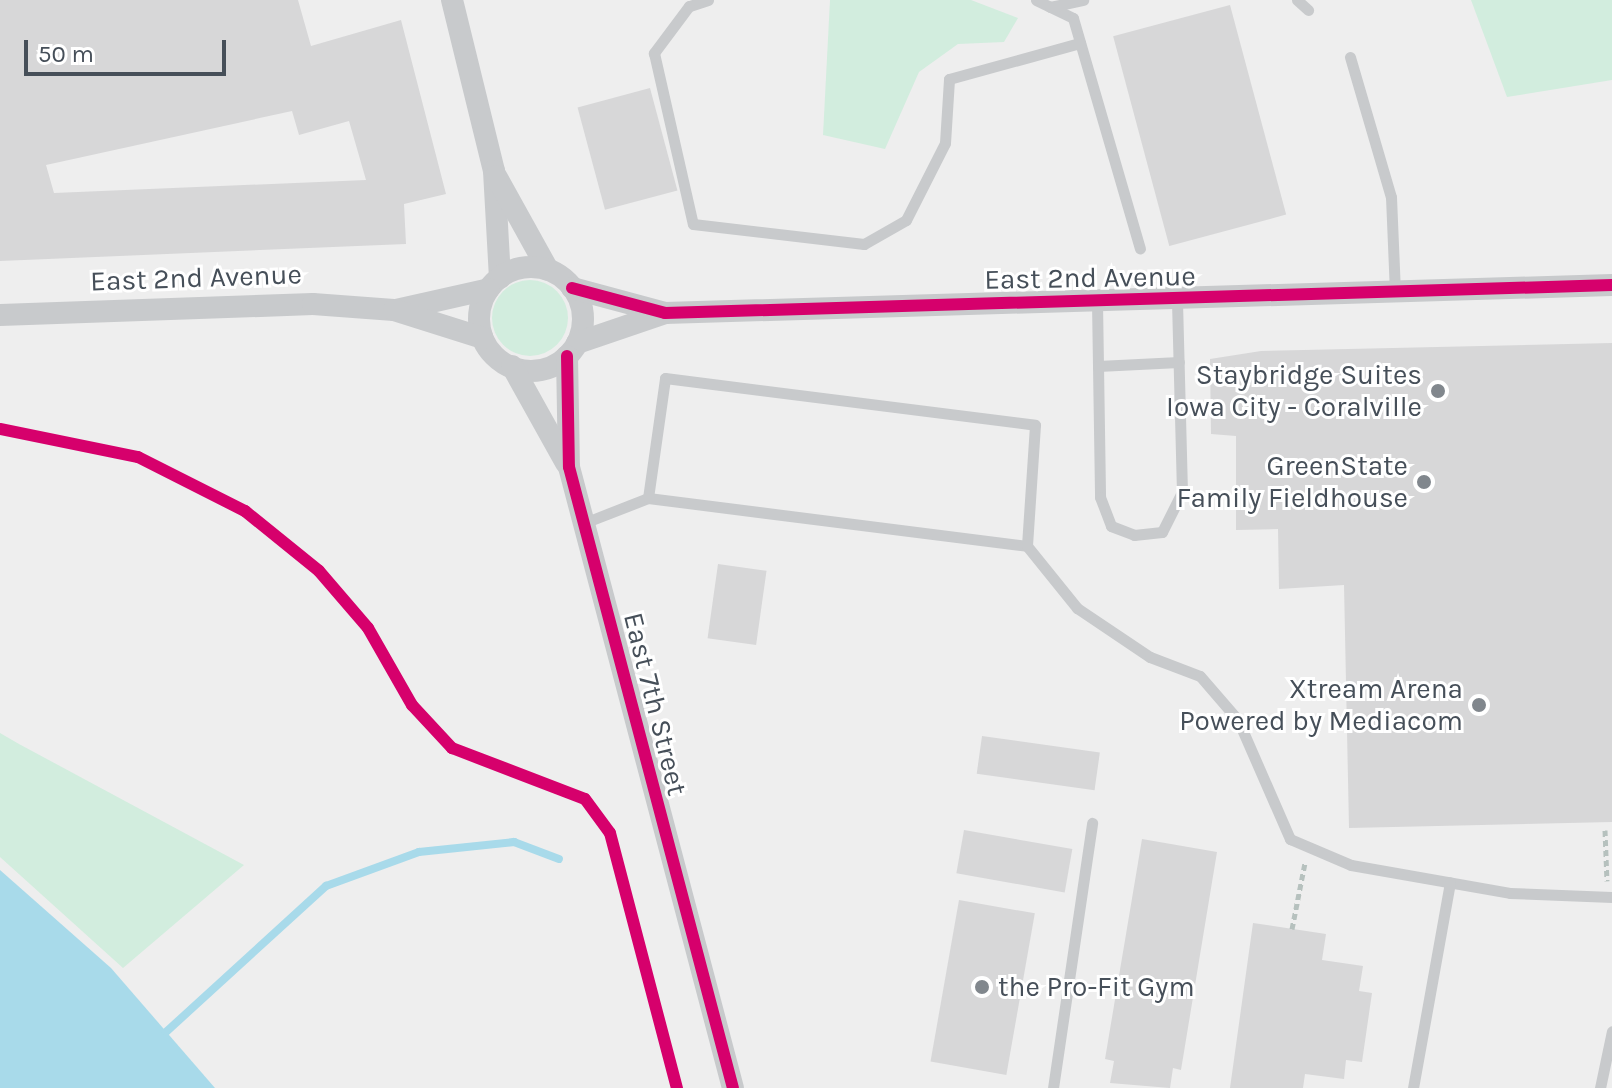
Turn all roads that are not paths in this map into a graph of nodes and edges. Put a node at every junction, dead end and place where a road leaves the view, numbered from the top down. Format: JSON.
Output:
{"nodes":[{"id":1,"x":452,"y":0,"type":"edge"},
{"id":2,"x":708,"y":0,"type":"edge"},
{"id":3,"x":1036,"y":0,"type":"edge"},
{"id":4,"x":1083,"y":0,"type":"edge"},
{"id":5,"x":1297,"y":0,"type":"edge"},
{"id":6,"x":1050,"y":7,"type":"junction"},
{"id":7,"x":1308,"y":10,"type":"dead end"},
{"id":8,"x":1080,"y":43,"type":"junction"},
{"id":9,"x":1350,"y":57,"type":"dead end"},
{"id":10,"x":494,"y":171,"type":"junction"},
{"id":11,"x":1140,"y":248,"type":"dead end"},
{"id":12,"x":548,"y":270,"type":"junction"},
{"id":13,"x":494,"y":283,"type":"junction"},
{"id":14,"x":1612,"y":285,"type":"edge"},
{"id":15,"x":572,"y":288,"type":"junction"},
{"id":16,"x":1395,"y":293,"type":"junction"},
{"id":17,"x":1177,"y":300,"type":"junction"},
{"id":18,"x":1097,"y":302,"type":"junction"},
{"id":19,"x":394,"y":310,"type":"junction"},
{"id":20,"x":665,"y":313,"type":"junction"},
{"id":21,"x":0,"y":315,"type":"edge"},
{"id":22,"x":483,"y":338,"type":"junction"},
{"id":23,"x":572,"y":350,"type":"junction"},
{"id":24,"x":1179,"y":362,"type":"junction"},
{"id":25,"x":512,"y":366,"type":"junction"},
{"id":26,"x":1098,"y":366,"type":"junction"},
{"id":27,"x":569,"y":467,"type":"junction"},
{"id":28,"x":648,"y":498,"type":"junction"},
{"id":29,"x":584,"y":523,"type":"junction"},
{"id":30,"x":1027,"y":546,"type":"junction"},
{"id":31,"x":1092,"y":823,"type":"dead end"},
{"id":32,"x":1450,"y":882,"type":"junction"},
{"id":33,"x":1609,"y":897,"type":"edge"},
{"id":34,"x":1612,"y":1031,"type":"edge"},
{"id":35,"x":733,"y":1088,"type":"edge"},
{"id":36,"x":1053,"y":1088,"type":"edge"},
{"id":37,"x":1413,"y":1088,"type":"edge"},
{"id":38,"x":1600,"y":1088,"type":"edge"}],
"edges":[{"from":1,"to":10,"type":"street"},
{"from":2,"to":8,"type":"lane"},
{"from":3,"to":6,"type":"lane"},
{"from":4,"to":6,"type":"lane"},
{"from":5,"to":7,"type":"lane"},
{"from":6,"to":8,"type":"lane"},
{"from":8,"to":11,"type":"lane"},
{"from":9,"to":16,"type":"lane"},
{"from":10,"to":12,"type":"street"},
{"from":10,"to":13,"type":"street"},
{"from":12,"to":13,"type":"street"},
{"from":12,"to":15,"type":"street"},
{"from":13,"to":19,"type":"street","name":"East 2nd Avenue"},
{"from":13,"to":22,"type":"street"},
{"from":14,"to":16,"type":"street","name":"East 2nd Avenue"},
{"from":15,"to":20,"type":"street","name":"East 2nd Avenue"},
{"from":15,"to":23,"type":"street"},
{"from":16,"to":17,"type":"street","name":"East 2nd Avenue"},
{"from":17,"to":18,"type":"street","name":"East 2nd Avenue"},
{"from":17,"to":24,"type":"lane"},
{"from":18,"to":20,"type":"street","name":"East 2nd Avenue"},
{"from":18,"to":26,"type":"lane"},
{"from":19,"to":21,"type":"street","name":"East 2nd Avenue"},
{"from":19,"to":22,"type":"street","name":"East 2nd Avenue"},
{"from":20,"to":23,"type":"street","name":"East 2nd Avenue"},
{"from":22,"to":25,"type":"street"},
{"from":23,"to":25,"type":"street"},
{"from":23,"to":27,"type":"street","name":"East 7th Street"},
{"from":24,"to":26,"type":"lane"},
{"from":24,"to":26,"type":"lane"},
{"from":25,"to":27,"type":"street","name":"East 7th Street"},
{"from":27,"to":29,"type":"street","name":"East 7th Street"},
{"from":28,"to":29,"type":"lane"},
{"from":28,"to":30,"type":"lane"},
{"from":28,"to":30,"type":"lane"},
{"from":29,"to":35,"type":"street","name":"East 7th Street"},
{"from":30,"to":32,"type":"lane"},
{"from":31,"to":36,"type":"lane"},
{"from":32,"to":33,"type":"lane"},
{"from":32,"to":37,"type":"lane"},
{"from":34,"to":38,"type":"lane"}]}
